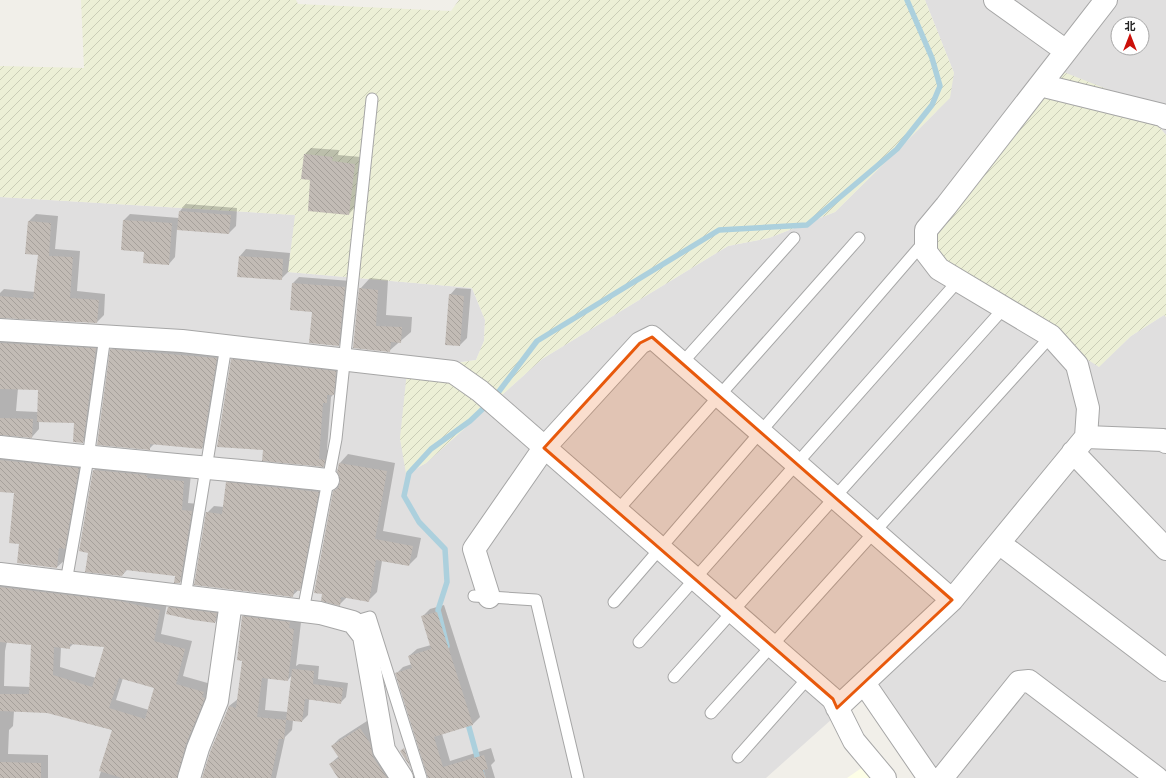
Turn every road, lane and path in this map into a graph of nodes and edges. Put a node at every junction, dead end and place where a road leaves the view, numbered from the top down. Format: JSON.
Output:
{"nodes":[{"id":1,"x":995,"y":0,"type":"edge"},
{"id":2,"x":1106,"y":0,"type":"edge"},
{"id":3,"x":1066,"y":51,"type":"junction"},
{"id":4,"x":1040,"y":85,"type":"junction"},
{"id":5,"x":372,"y":99,"type":"dead end"},
{"id":6,"x":1166,"y":118,"type":"edge"},
{"id":7,"x":794,"y":238,"type":"dead end"},
{"id":8,"x":859,"y":238,"type":"dead end"},
{"id":9,"x":926,"y":240,"type":"junction"},
{"id":10,"x":958,"y":281,"type":"junction"},
{"id":11,"x":1004,"y":308,"type":"junction"},
{"id":12,"x":0,"y":330,"type":"edge"},
{"id":13,"x":105,"y":336,"type":"junction"},
{"id":14,"x":1051,"y":336,"type":"junction"},
{"id":15,"x":226,"y":346,"type":"junction"},
{"id":16,"x":346,"y":360,"type":"junction"},
{"id":17,"x":682,"y":363,"type":"junction"},
{"id":18,"x":719,"y":396,"type":"junction"},
{"id":19,"x":760,"y":432,"type":"junction"},
{"id":20,"x":1166,"y":442,"type":"edge"},
{"id":21,"x":1079,"y":445,"type":"junction"},
{"id":22,"x":0,"y":447,"type":"edge"},
{"id":23,"x":544,"y":448,"type":"junction"},
{"id":24,"x":88,"y":458,"type":"junction"},
{"id":25,"x":796,"y":464,"type":"junction"},
{"id":26,"x":207,"y":467,"type":"junction"},
{"id":27,"x":328,"y":480,"type":"junction"},
{"id":28,"x":834,"y":497,"type":"junction"},
{"id":29,"x":617,"y":511,"type":"junction"},
{"id":30,"x":874,"y":532,"type":"junction"},
{"id":31,"x":999,"y":543,"type":"junction"},
{"id":32,"x":660,"y":549,"type":"junction"},
{"id":33,"x":1166,"y":549,"type":"edge"},
{"id":34,"x":0,"y":574,"type":"edge"},
{"id":35,"x":695,"y":579,"type":"junction"},
{"id":36,"x":66,"y":582,"type":"junction"},
{"id":37,"x":185,"y":596,"type":"junction"},
{"id":38,"x":481,"y":596,"type":"joint"},
{"id":39,"x":952,"y":600,"type":"junction"},
{"id":40,"x":231,"y":602,"type":"junction"},
{"id":41,"x":614,"y":602,"type":"dead end"},
{"id":42,"x":303,"y":611,"type":"junction"},
{"id":43,"x":732,"y":611,"type":"junction"},
{"id":44,"x":353,"y":622,"type":"junction"},
{"id":45,"x":639,"y":642,"type":"dead end"},
{"id":46,"x":772,"y":646,"type":"junction"},
{"id":47,"x":1166,"y":670,"type":"edge"},
{"id":48,"x":674,"y":677,"type":"dead end"},
{"id":49,"x":808,"y":678,"type":"junction"},
{"id":50,"x":864,"y":683,"type":"junction"},
{"id":51,"x":837,"y":708,"type":"junction"},
{"id":52,"x":711,"y":713,"type":"dead end"},
{"id":53,"x":738,"y":757,"type":"dead end"},
{"id":54,"x":189,"y":778,"type":"edge"},
{"id":55,"x":402,"y":778,"type":"edge"},
{"id":56,"x":421,"y":778,"type":"edge"},
{"id":57,"x":578,"y":778,"type":"edge"},
{"id":58,"x":885,"y":778,"type":"edge"},
{"id":59,"x":929,"y":778,"type":"edge"},
{"id":60,"x":942,"y":778,"type":"edge"},
{"id":61,"x":1157,"y":778,"type":"edge"}],
"edges":[{"from":1,"to":3,"type":"street"},
{"from":2,"to":3,"type":"street"},
{"from":3,"to":4,"type":"street"},
{"from":4,"to":6,"type":"street"},
{"from":4,"to":9,"type":"street"},
{"from":5,"to":16,"type":"lane"},
{"from":7,"to":17,"type":"lane"},
{"from":8,"to":18,"type":"lane"},
{"from":9,"to":10,"type":"street"},
{"from":9,"to":19,"type":"lane"},
{"from":10,"to":11,"type":"street"},
{"from":10,"to":25,"type":"lane"},
{"from":11,"to":14,"type":"street"},
{"from":11,"to":28,"type":"lane"},
{"from":12,"to":13,"type":"street"},
{"from":13,"to":15,"type":"street"},
{"from":13,"to":24,"type":"lane"},
{"from":14,"to":21,"type":"street"},
{"from":14,"to":30,"type":"lane"},
{"from":15,"to":16,"type":"street"},
{"from":15,"to":26,"type":"lane"},
{"from":16,"to":23,"type":"street"},
{"from":16,"to":27,"type":"lane"},
{"from":17,"to":18,"type":"street"},
{"from":17,"to":23,"type":"street"},
{"from":18,"to":19,"type":"street"},
{"from":18,"to":29,"type":"lane"},
{"from":19,"to":25,"type":"street"},
{"from":19,"to":32,"type":"lane"},
{"from":20,"to":21,"type":"street"},
{"from":21,"to":31,"type":"street"},
{"from":21,"to":33,"type":"street"},
{"from":22,"to":24,"type":"street"},
{"from":23,"to":29,"type":"street"},
{"from":23,"to":38,"type":"street"},
{"from":24,"to":26,"type":"street"},
{"from":24,"to":36,"type":"lane"},
{"from":25,"to":28,"type":"street"},
{"from":25,"to":35,"type":"lane"},
{"from":26,"to":27,"type":"street"},
{"from":26,"to":37,"type":"lane"},
{"from":27,"to":42,"type":"lane"},
{"from":28,"to":30,"type":"street"},
{"from":28,"to":43,"type":"lane"},
{"from":29,"to":32,"type":"street"},
{"from":30,"to":39,"type":"street"},
{"from":30,"to":46,"type":"lane"},
{"from":31,"to":39,"type":"street"},
{"from":31,"to":47,"type":"street"},
{"from":32,"to":35,"type":"street"},
{"from":32,"to":41,"type":"lane"},
{"from":34,"to":36,"type":"street"},
{"from":35,"to":43,"type":"street"},
{"from":35,"to":45,"type":"lane"},
{"from":36,"to":37,"type":"street"},
{"from":37,"to":40,"type":"street"},
{"from":38,"to":57,"type":"lane"},
{"from":39,"to":50,"type":"street"},
{"from":40,"to":42,"type":"street"},
{"from":40,"to":54,"type":"street"},
{"from":42,"to":44,"type":"street"},
{"from":43,"to":46,"type":"street"},
{"from":43,"to":48,"type":"lane"},
{"from":44,"to":55,"type":"street"},
{"from":44,"to":56,"type":"lane"},
{"from":46,"to":49,"type":"street"},
{"from":46,"to":52,"type":"lane"},
{"from":49,"to":51,"type":"street"},
{"from":49,"to":53,"type":"lane"},
{"from":50,"to":51,"type":"street"},
{"from":50,"to":59,"type":"street"},
{"from":51,"to":58,"type":"street"},
{"from":60,"to":61,"type":"street"}]}
